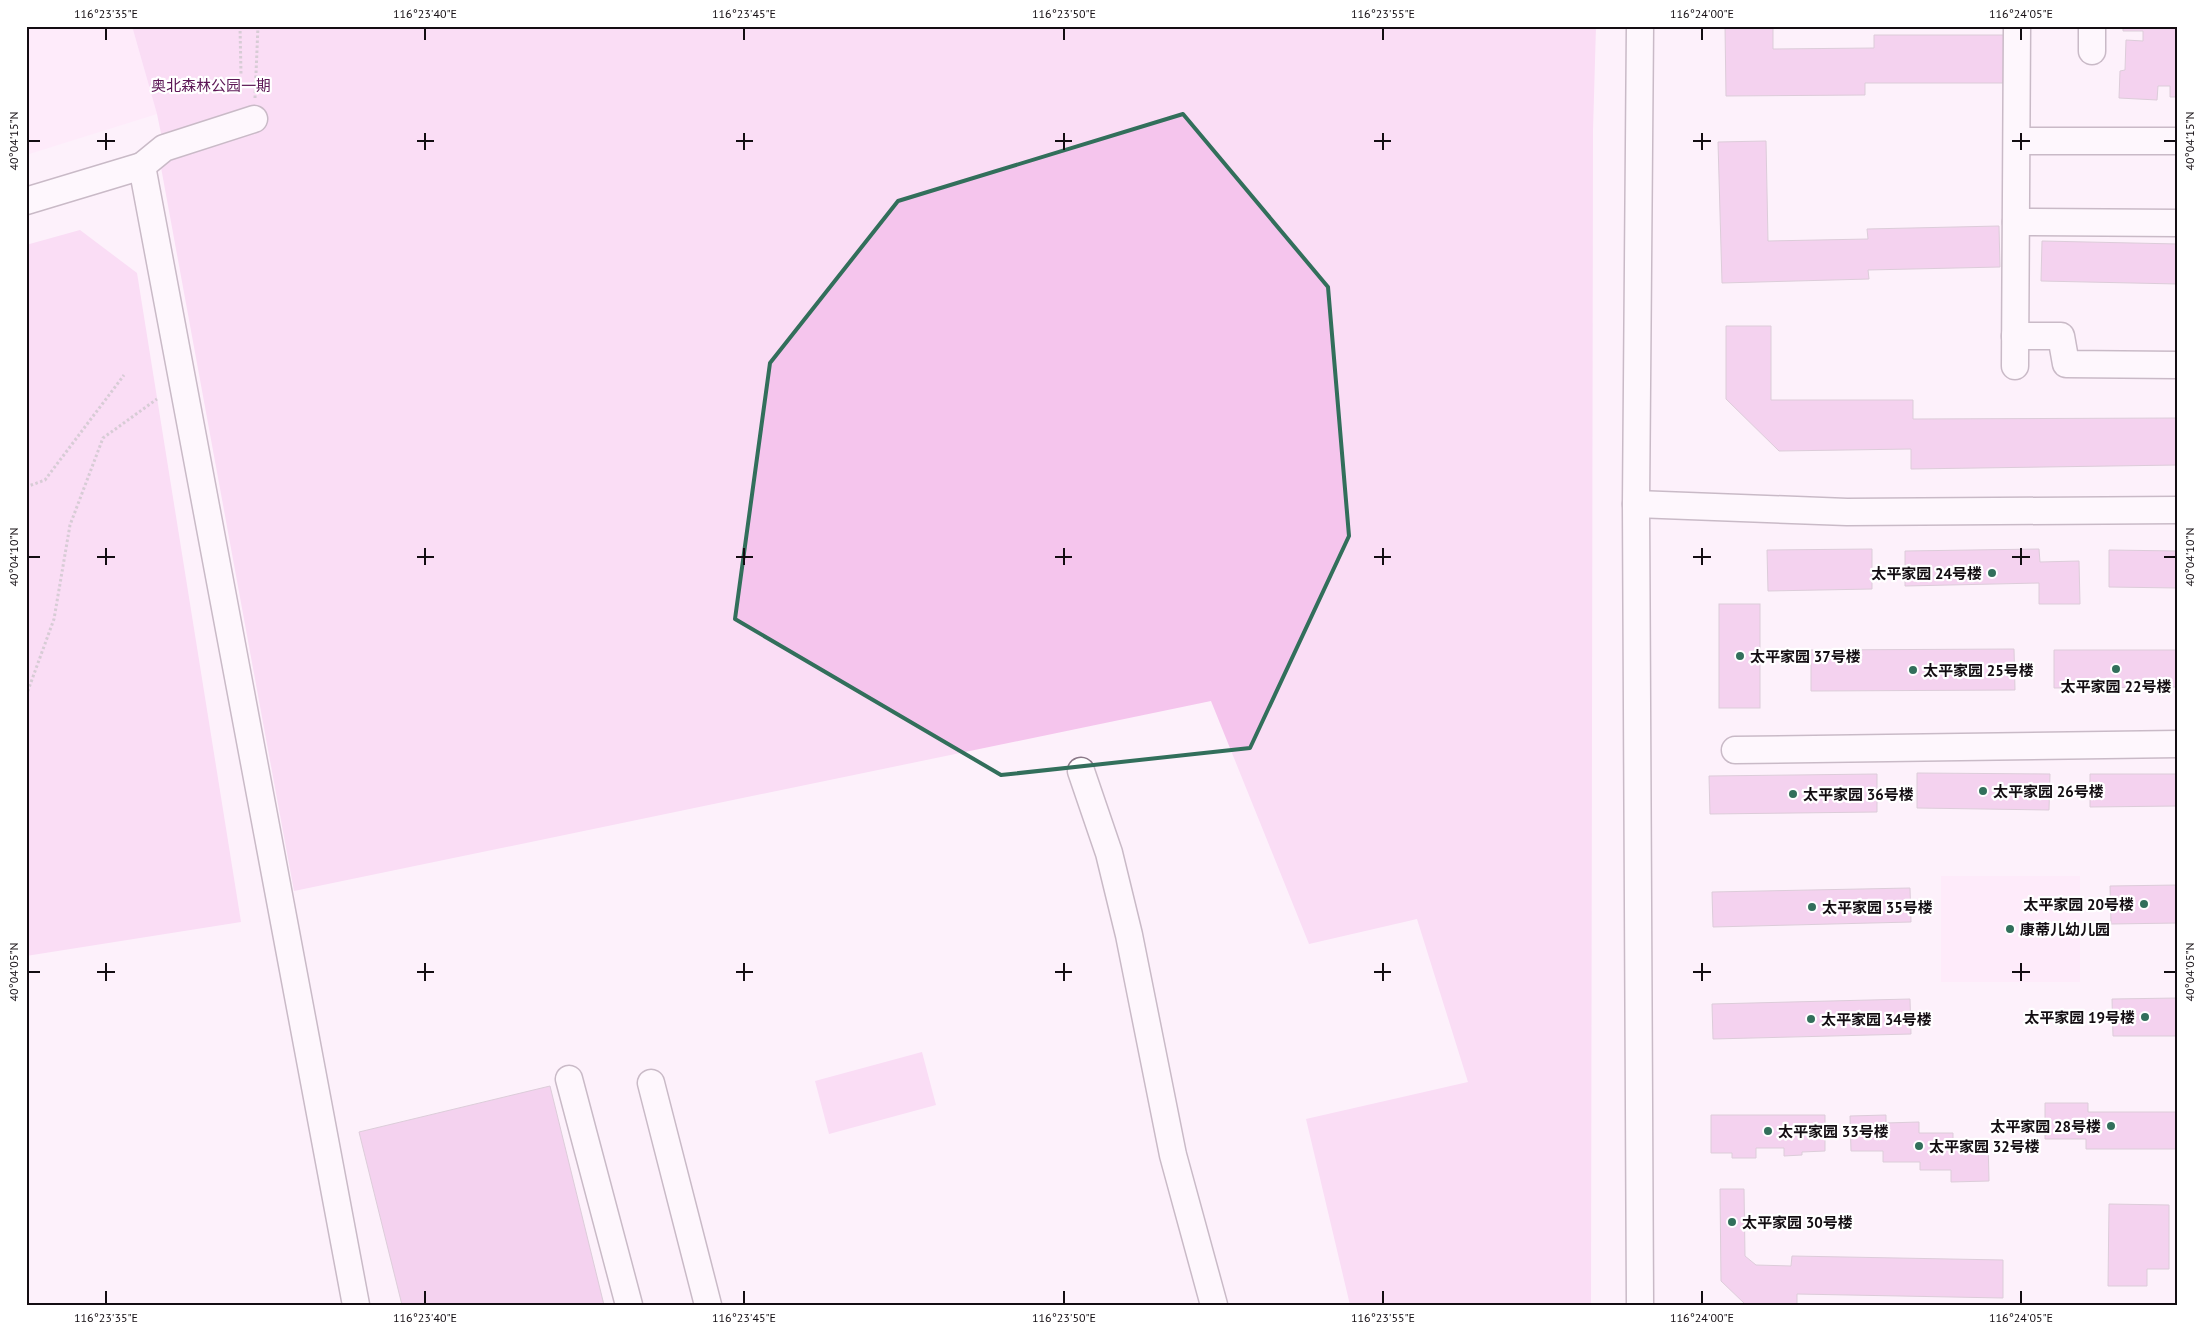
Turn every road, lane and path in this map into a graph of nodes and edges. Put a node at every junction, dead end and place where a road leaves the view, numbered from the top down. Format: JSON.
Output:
{"nodes":[{"id":1,"x":240,"y":26,"type":"edge"},
{"id":2,"x":258,"y":26,"type":"edge"},
{"id":3,"x":1640,"y":26,"type":"edge"},
{"id":4,"x":2018,"y":26,"type":"edge"},
{"id":5,"x":241,"y":75,"type":"dead end"},
{"id":6,"x":254,"y":119,"type":"joint"},
{"id":7,"x":2017,"y":141,"type":"junction"},
{"id":8,"x":2178,"y":141,"type":"edge"},
{"id":9,"x":142,"y":166,"type":"junction"},
{"id":10,"x":26,"y":201,"type":"edge"},
{"id":11,"x":2016,"y":222,"type":"junction"},
{"id":12,"x":2178,"y":223,"type":"edge"},
{"id":13,"x":2016,"y":336,"type":"junction"},
{"id":14,"x":2178,"y":365,"type":"edge"},
{"id":15,"x":2015,"y":366,"type":"dead end"},
{"id":16,"x":124,"y":375,"type":"dead end"},
{"id":17,"x":157,"y":399,"type":"dead end"},
{"id":18,"x":26,"y":487,"type":"edge"},
{"id":19,"x":1636,"y":504,"type":"junction"},
{"id":20,"x":2178,"y":510,"type":"edge"},
{"id":21,"x":26,"y":696,"type":"edge"},
{"id":22,"x":2178,"y":744,"type":"edge"},
{"id":23,"x":1735,"y":750,"type":"dead end"},
{"id":24,"x":1081,"y":771,"type":"dead end"},
{"id":25,"x":569,"y":1079,"type":"dead end"},
{"id":26,"x":651,"y":1083,"type":"dead end"},
{"id":27,"x":356,"y":1305,"type":"edge"},
{"id":28,"x":628,"y":1305,"type":"edge"},
{"id":29,"x":708,"y":1305,"type":"edge"},
{"id":30,"x":1214,"y":1305,"type":"edge"},
{"id":31,"x":1640,"y":1305,"type":"edge"}],
"edges":[{"from":1,"to":5,"type":"path"},
{"from":2,"to":6,"type":"path"},
{"from":3,"to":19,"type":"street"},
{"from":4,"to":7,"type":"street"},
{"from":6,"to":9,"type":"street"},
{"from":7,"to":8,"type":"street"},
{"from":7,"to":11,"type":"street"},
{"from":9,"to":10,"type":"street"},
{"from":9,"to":27,"type":"street"},
{"from":11,"to":12,"type":"street"},
{"from":11,"to":13,"type":"street"},
{"from":13,"to":14,"type":"street"},
{"from":13,"to":15,"type":"street"},
{"from":16,"to":18,"type":"path"},
{"from":17,"to":21,"type":"path"},
{"from":19,"to":20,"type":"street"},
{"from":19,"to":31,"type":"street"},
{"from":22,"to":23,"type":"street"},
{"from":24,"to":30,"type":"street"},
{"from":25,"to":28,"type":"street"},
{"from":26,"to":29,"type":"street"}]}
